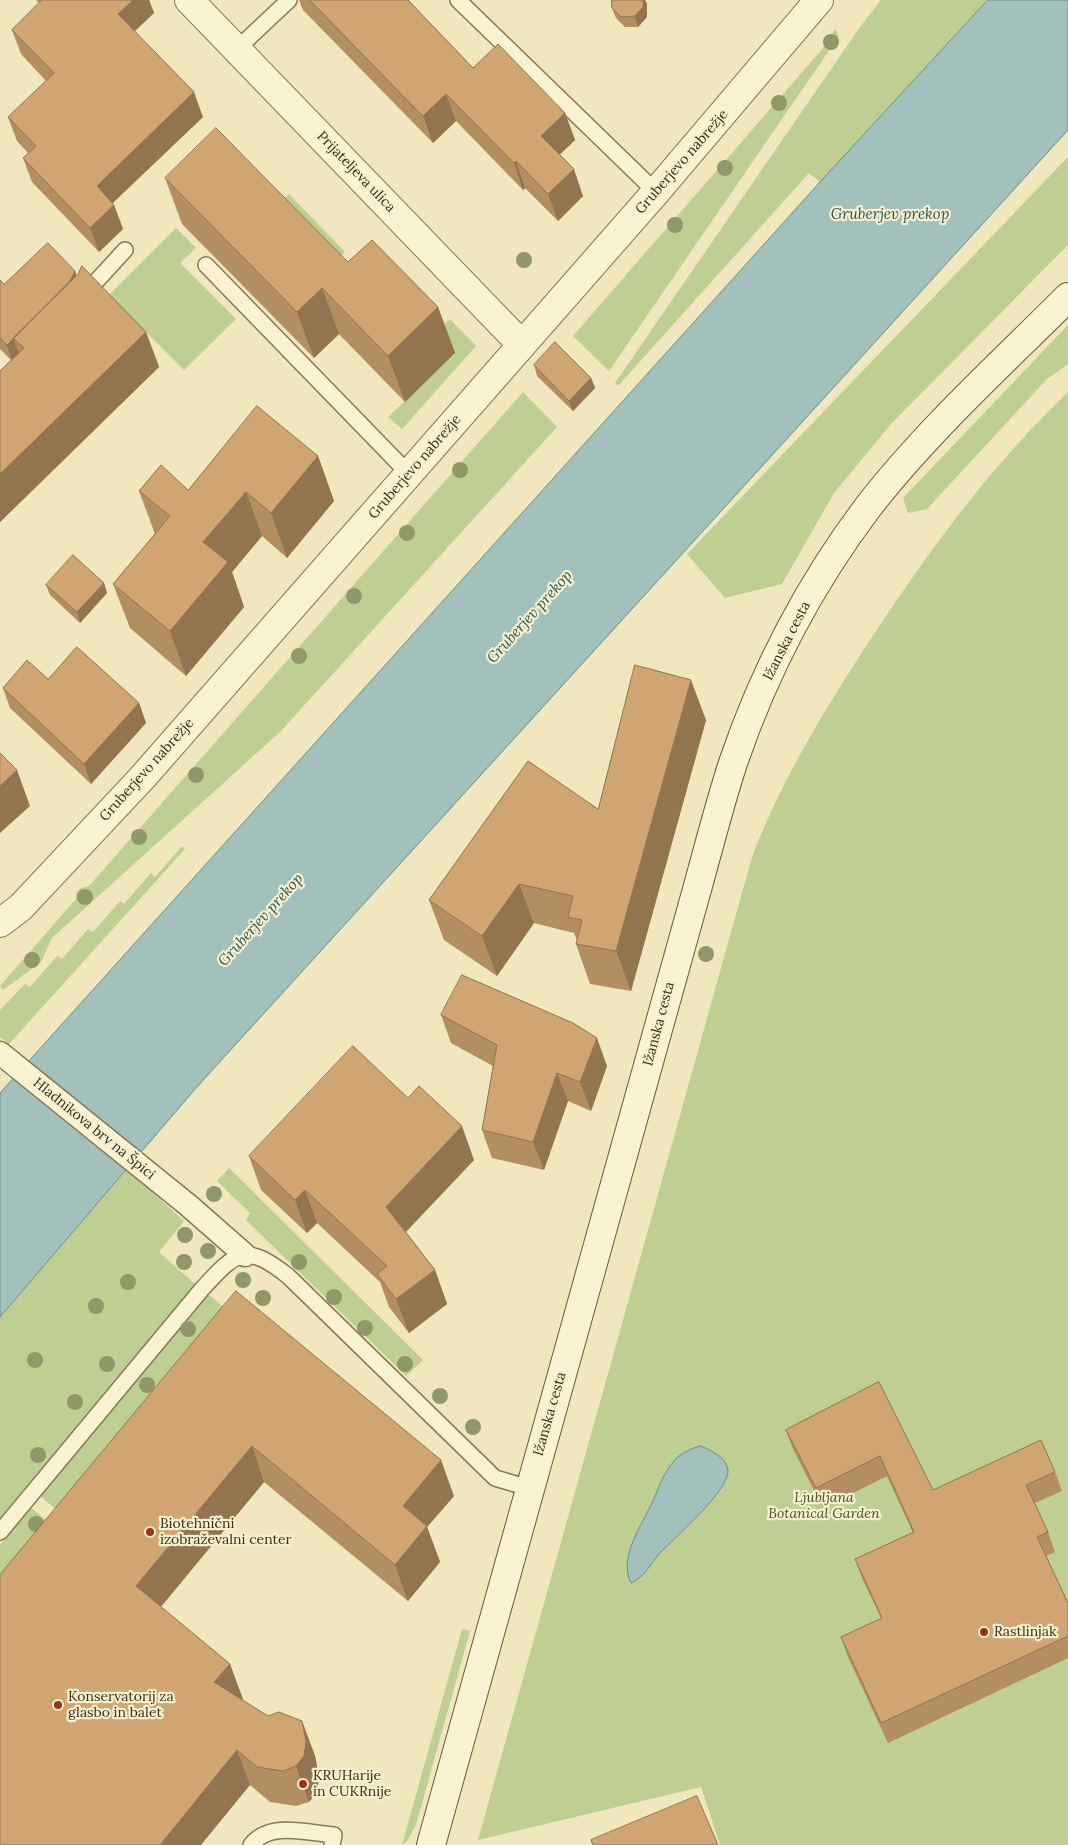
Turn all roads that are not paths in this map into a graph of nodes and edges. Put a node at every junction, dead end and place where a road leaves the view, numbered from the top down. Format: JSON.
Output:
{"nodes":[{"id":1,"x":188,"y":0,"type":"edge"},
{"id":2,"x":289,"y":0,"type":"edge"},
{"id":3,"x":458,"y":0,"type":"edge"},
{"id":4,"x":820,"y":0,"type":"edge"},
{"id":5,"x":237,"y":49,"type":"junction"},
{"id":6,"x":656,"y":192,"type":"junction"},
{"id":7,"x":124,"y":250,"type":"dead end"},
{"id":8,"x":206,"y":265,"type":"dead end"},
{"id":9,"x":1068,"y":297,"type":"edge"},
{"id":10,"x":77,"y":310,"type":"edge"},
{"id":11,"x":522,"y":345,"type":"junction"},
{"id":12,"x":409,"y":474,"type":"junction"},
{"id":13,"x":0,"y":923,"type":"edge"},
{"id":14,"x":0,"y":1053,"type":"edge"},
{"id":15,"x":245,"y":1255,"type":"junction"},
{"id":16,"x":530,"y":1488,"type":"junction"},
{"id":17,"x":0,"y":1532,"type":"edge"},
{"id":18,"x":252,"y":1845,"type":"edge"},
{"id":19,"x":332,"y":1845,"type":"edge"},
{"id":20,"x":431,"y":1845,"type":"edge"}],
"edges":[{"from":1,"to":5,"type":"street","name":"Prijateljeva ulica"},
{"from":2,"to":5,"type":"lane"},
{"from":3,"to":6,"type":"lane"},
{"from":4,"to":6,"type":"street","name":"Gruberjevo nabrežje"},
{"from":5,"to":11,"type":"street","name":"Prijateljeva ulica"},
{"from":6,"to":11,"type":"street","name":"Gruberjevo nabrežje"},
{"from":7,"to":10,"type":"lane"},
{"from":8,"to":12,"type":"lane"},
{"from":9,"to":16,"type":"street","name":"Ižanska cesta"},
{"from":11,"to":12,"type":"street","name":"Gruberjevo nabrežje"},
{"from":12,"to":13,"type":"street","name":"Gruberjevo nabrežje"},
{"from":14,"to":15,"type":"street","name":"Hladnikova brv na Špici"},
{"from":15,"to":16,"type":"lane"},
{"from":15,"to":17,"type":"lane"},
{"from":16,"to":20,"type":"street","name":"Ižanska cesta"},
{"from":18,"to":19,"type":"lane"}]}
